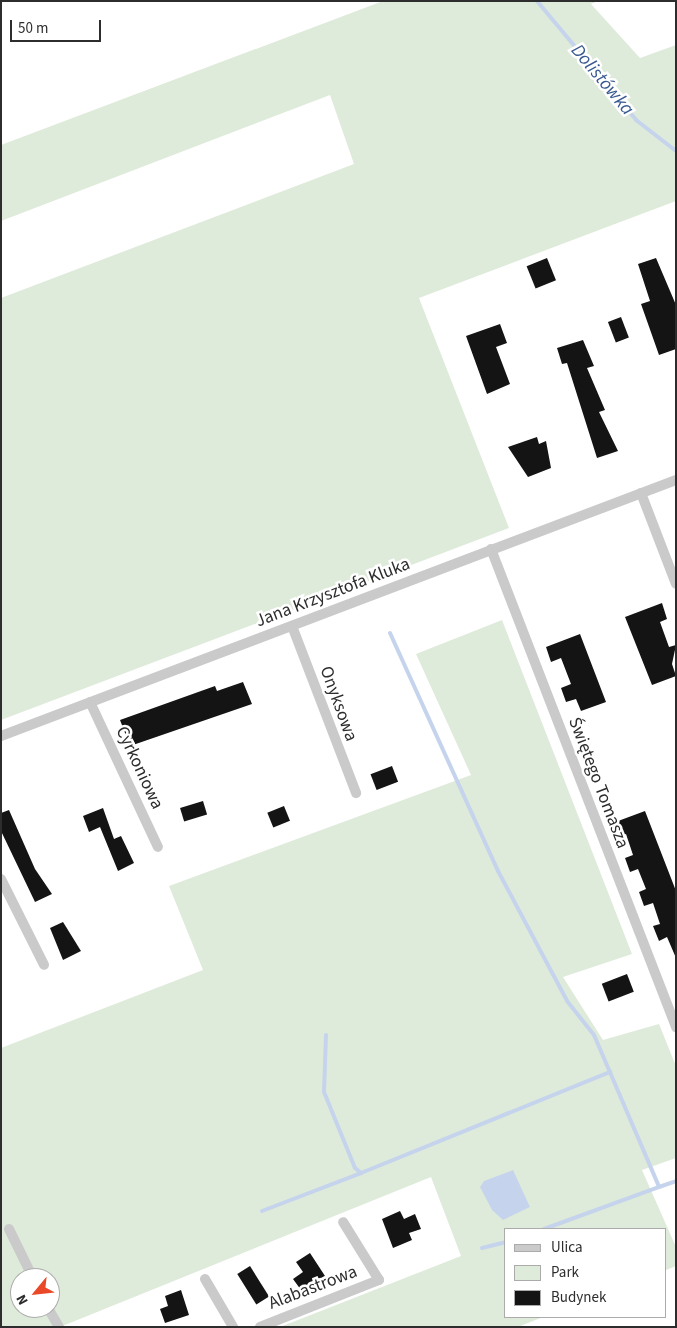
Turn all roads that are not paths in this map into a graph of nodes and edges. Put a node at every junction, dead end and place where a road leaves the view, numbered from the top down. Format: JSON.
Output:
{"nodes":[{"id":1,"x":676,"y":480,"type":"edge"},
{"id":2,"x":642,"y":492,"type":"junction"},
{"id":3,"x":491,"y":549,"type":"junction"},
{"id":4,"x":676,"y":584,"type":"edge"},
{"id":5,"x":292,"y":626,"type":"junction"},
{"id":6,"x":90,"y":702,"type":"junction"},
{"id":7,"x":1,"y":736,"type":"edge"},
{"id":8,"x":356,"y":793,"type":"dead end"},
{"id":9,"x":158,"y":847,"type":"dead end"},
{"id":10,"x":1,"y":879,"type":"edge"},
{"id":11,"x":44,"y":965,"type":"dead end"},
{"id":12,"x":676,"y":1027,"type":"edge"},
{"id":13,"x":343,"y":1222,"type":"dead end"},
{"id":14,"x":9,"y":1230,"type":"dead end"},
{"id":15,"x":28,"y":1268,"type":"edge"},
{"id":16,"x":205,"y":1279,"type":"dead end"},
{"id":17,"x":233,"y":1327,"type":"edge"},
{"id":18,"x":260,"y":1327,"type":"edge"}],
"edges":[{"from":1,"to":2,"type":"street","name":"Jana Krzysztofa Kluka"},
{"from":2,"to":3,"type":"street","name":"Jana Krzysztofa Kluka"},
{"from":2,"to":4,"type":"street"},
{"from":3,"to":5,"type":"street","name":"Jana Krzysztofa Kluka"},
{"from":3,"to":12,"type":"street","name":"Świętego Tomasza"},
{"from":5,"to":6,"type":"street","name":"Jana Krzysztofa Kluka"},
{"from":5,"to":8,"type":"street","name":"Onyksowa"},
{"from":6,"to":7,"type":"street","name":"Jana Krzysztofa Kluka"},
{"from":6,"to":9,"type":"street","name":"Cyrkoniowa"},
{"from":10,"to":11,"type":"street"},
{"from":13,"to":18,"type":"street","name":"Alabastrowa"},
{"from":14,"to":15,"type":"street"},
{"from":16,"to":17,"type":"street"}]}
